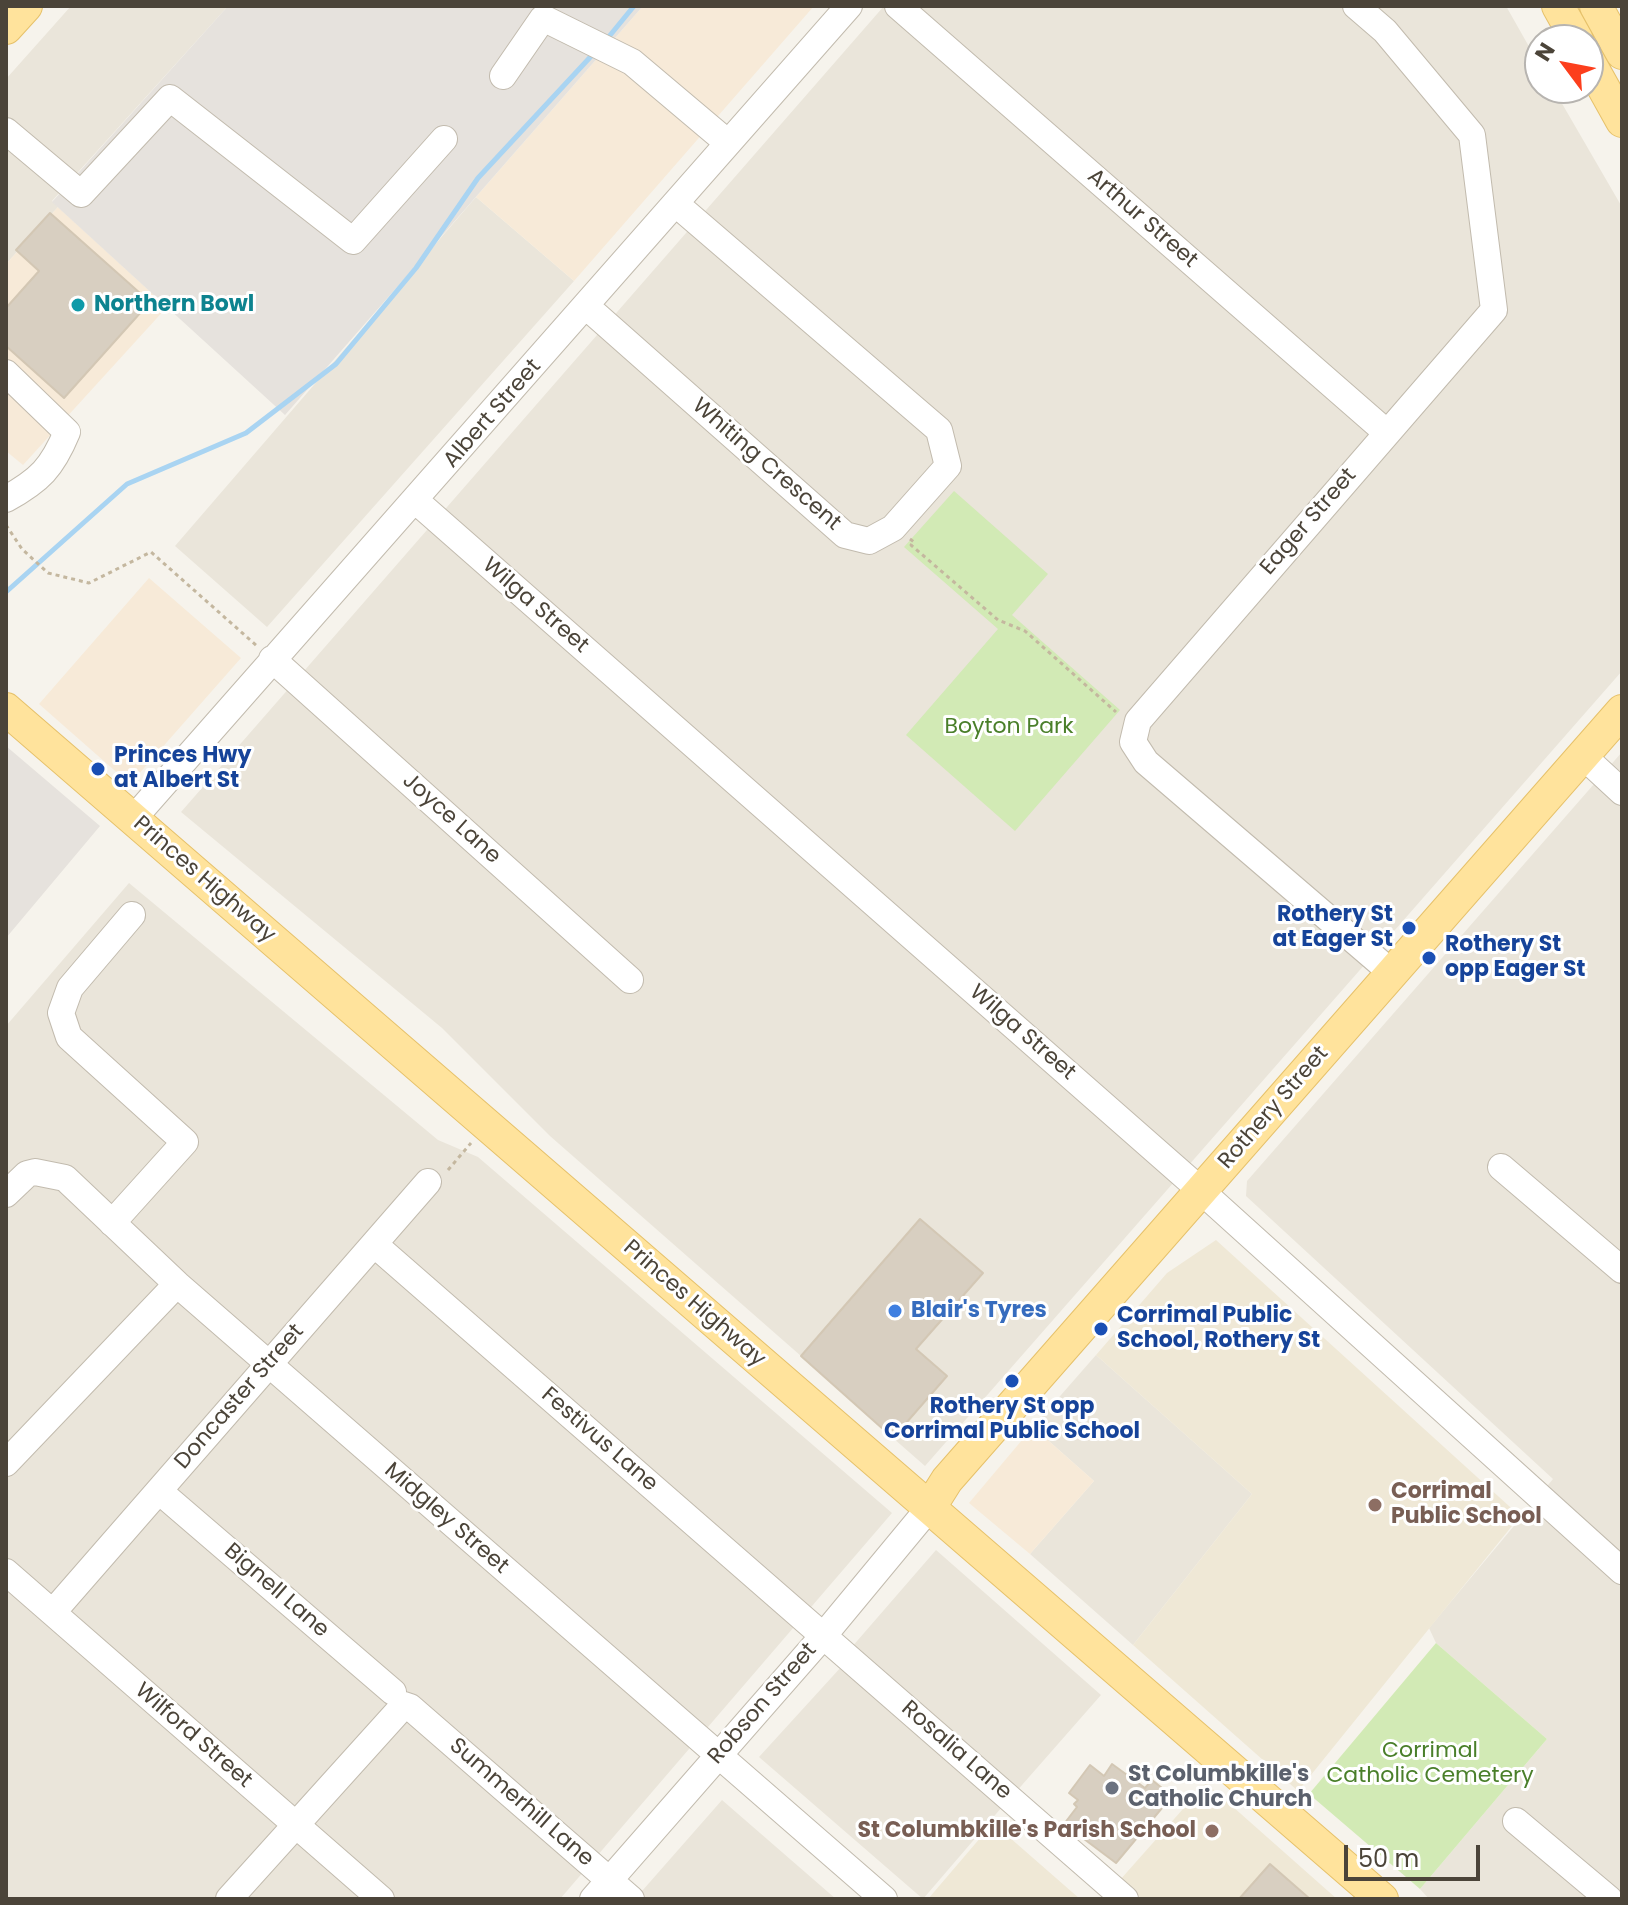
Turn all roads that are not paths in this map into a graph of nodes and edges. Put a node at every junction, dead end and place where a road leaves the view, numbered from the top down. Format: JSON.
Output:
{"nodes":[{"id":1,"x":26,"y":6,"type":"edge"},
{"id":2,"x":849,"y":6,"type":"edge"},
{"id":3,"x":898,"y":6,"type":"edge"},
{"id":4,"x":1356,"y":6,"type":"edge"},
{"id":5,"x":1558,"y":6,"type":"edge"},
{"id":6,"x":1596,"y":6,"type":"edge"},
{"id":7,"x":1568,"y":24,"type":"edge"},
{"id":8,"x":6,"y":28,"type":"edge"},
{"id":9,"x":1622,"y":53,"type":"edge"},
{"id":10,"x":503,"y":76,"type":"dead end"},
{"id":11,"x":1604,"y":89,"type":"edge"},
{"id":12,"x":1622,"y":121,"type":"edge"},
{"id":13,"x":6,"y":131,"type":"edge"},
{"id":14,"x":444,"y":139,"type":"dead end"},
{"id":15,"x":728,"y":143,"type":"junction"},
{"id":16,"x":676,"y":204,"type":"junction"},
{"id":17,"x":587,"y":307,"type":"junction"},
{"id":18,"x":6,"y":373,"type":"edge"},
{"id":19,"x":1386,"y":432,"type":"junction"},
{"id":20,"x":6,"y":499,"type":"edge"},
{"id":21,"x":416,"y":501,"type":"junction"},
{"id":22,"x":272,"y":659,"type":"junction"},
{"id":23,"x":6,"y":709,"type":"edge"},
{"id":24,"x":1622,"y":711,"type":"edge"},
{"id":25,"x":1583,"y":756,"type":"junction"},
{"id":26,"x":1622,"y":792,"type":"edge"},
{"id":27,"x":133,"y":819,"type":"junction"},
{"id":28,"x":132,"y":915,"type":"dead end"},
{"id":29,"x":1392,"y":973,"type":"junction"},
{"id":30,"x":630,"y":980,"type":"dead end"},
{"id":31,"x":1501,"y":1167,"type":"dead end"},
{"id":32,"x":437,"y":1177,"type":"road end"},
{"id":33,"x":1202,"y":1191,"type":"junction"},
{"id":34,"x":6,"y":1194,"type":"edge"},
{"id":35,"x":112,"y":1223,"type":"junction"},
{"id":36,"x":374,"y":1244,"type":"junction"},
{"id":37,"x":1622,"y":1270,"type":"edge"},
{"id":38,"x":177,"y":1284,"type":"junction"},
{"id":39,"x":269,"y":1364,"type":"junction"},
{"id":40,"x":6,"y":1463,"type":"edge"},
{"id":41,"x":159,"y":1491,"type":"junction"},
{"id":42,"x":930,"y":1507,"type":"junction"},
{"id":43,"x":1622,"y":1571,"type":"edge"},
{"id":44,"x":6,"y":1572,"type":"edge"},
{"id":45,"x":53,"y":1612,"type":"junction"},
{"id":46,"x":824,"y":1635,"type":"junction"},
{"id":47,"x":402,"y":1699,"type":"junction"},
{"id":48,"x":718,"y":1755,"type":"junction"},
{"id":49,"x":1516,"y":1821,"type":"dead end"},
{"id":50,"x":294,"y":1825,"type":"junction"},
{"id":51,"x":601,"y":1889,"type":"edge"},
{"id":52,"x":229,"y":1899,"type":"edge"},
{"id":53,"x":381,"y":1899,"type":"edge"},
{"id":54,"x":631,"y":1899,"type":"edge"},
{"id":55,"x":884,"y":1899,"type":"edge"},
{"id":56,"x":1125,"y":1899,"type":"edge"},
{"id":57,"x":1382,"y":1899,"type":"edge"},
{"id":58,"x":1609,"y":1899,"type":"edge"}],
"edges":[{"from":1,"to":8,"type":"main road"},
{"from":2,"to":15,"type":"street","name":"Albert Street"},
{"from":3,"to":19,"type":"street","name":"Arthur Street"},
{"from":4,"to":19,"type":"street","name":"Eager Street"},
{"from":5,"to":7,"type":"main road"},
{"from":6,"to":9,"type":"main road"},
{"from":10,"to":15,"type":"street"},
{"from":11,"to":12,"type":"main road"},
{"from":13,"to":14,"type":"street"},
{"from":15,"to":16,"type":"street","name":"Albert Street"},
{"from":16,"to":17,"type":"street","name":"Albert Street"},
{"from":16,"to":17,"type":"street","name":"Whiting Crescent"},
{"from":17,"to":21,"type":"street","name":"Albert Street"},
{"from":18,"to":20,"type":"street"},
{"from":19,"to":29,"type":"street","name":"Eager Street"},
{"from":21,"to":22,"type":"street","name":"Albert Street"},
{"from":21,"to":33,"type":"street","name":"Wilga Street"},
{"from":22,"to":27,"type":"street","name":"Albert Street"},
{"from":22,"to":30,"type":"street","name":"Joyce Lane"},
{"from":23,"to":27,"type":"main road","name":"Princes Highway"},
{"from":24,"to":25,"type":"main road","name":"Rothery Street"},
{"from":25,"to":26,"type":"street"},
{"from":25,"to":29,"type":"main road","name":"Rothery Street"},
{"from":27,"to":42,"type":"main road","name":"Princes Highway"},
{"from":28,"to":35,"type":"street"},
{"from":29,"to":33,"type":"main road","name":"Rothery Street"},
{"from":31,"to":37,"type":"street"},
{"from":32,"to":36,"type":"street","name":"Doncaster Street"},
{"from":33,"to":42,"type":"main road","name":"Rothery Street"},
{"from":33,"to":43,"type":"street","name":"Wilga Street"},
{"from":34,"to":35,"type":"street","name":"Midgley Street"},
{"from":35,"to":38,"type":"street","name":"Midgley Street"},
{"from":36,"to":39,"type":"street","name":"Doncaster Street"},
{"from":36,"to":46,"type":"street","name":"Festivus Lane"},
{"from":38,"to":39,"type":"street","name":"Midgley Street"},
{"from":38,"to":40,"type":"street"},
{"from":39,"to":41,"type":"street","name":"Doncaster Street"},
{"from":39,"to":48,"type":"street","name":"Midgley Street"},
{"from":41,"to":45,"type":"street","name":"Doncaster Street"},
{"from":41,"to":47,"type":"street","name":"Bignell Lane"},
{"from":42,"to":46,"type":"street","name":"Robson Street"},
{"from":42,"to":57,"type":"main road","name":"Princes Highway"},
{"from":44,"to":45,"type":"street","name":"Wilford Street"},
{"from":45,"to":50,"type":"street","name":"Wilford Street"},
{"from":46,"to":48,"type":"street","name":"Robson Street"},
{"from":46,"to":56,"type":"street","name":"Rosalia Lane"},
{"from":47,"to":50,"type":"street"},
{"from":47,"to":51,"type":"street","name":"Summerhill Lane"},
{"from":48,"to":51,"type":"street","name":"Robson Street"},
{"from":48,"to":55,"type":"street","name":"Midgley Street"},
{"from":49,"to":58,"type":"street"},
{"from":50,"to":52,"type":"street"},
{"from":50,"to":53,"type":"street","name":"Wilford Street"},
{"from":51,"to":54,"type":"street","name":"Summerhill Lane"}]}
